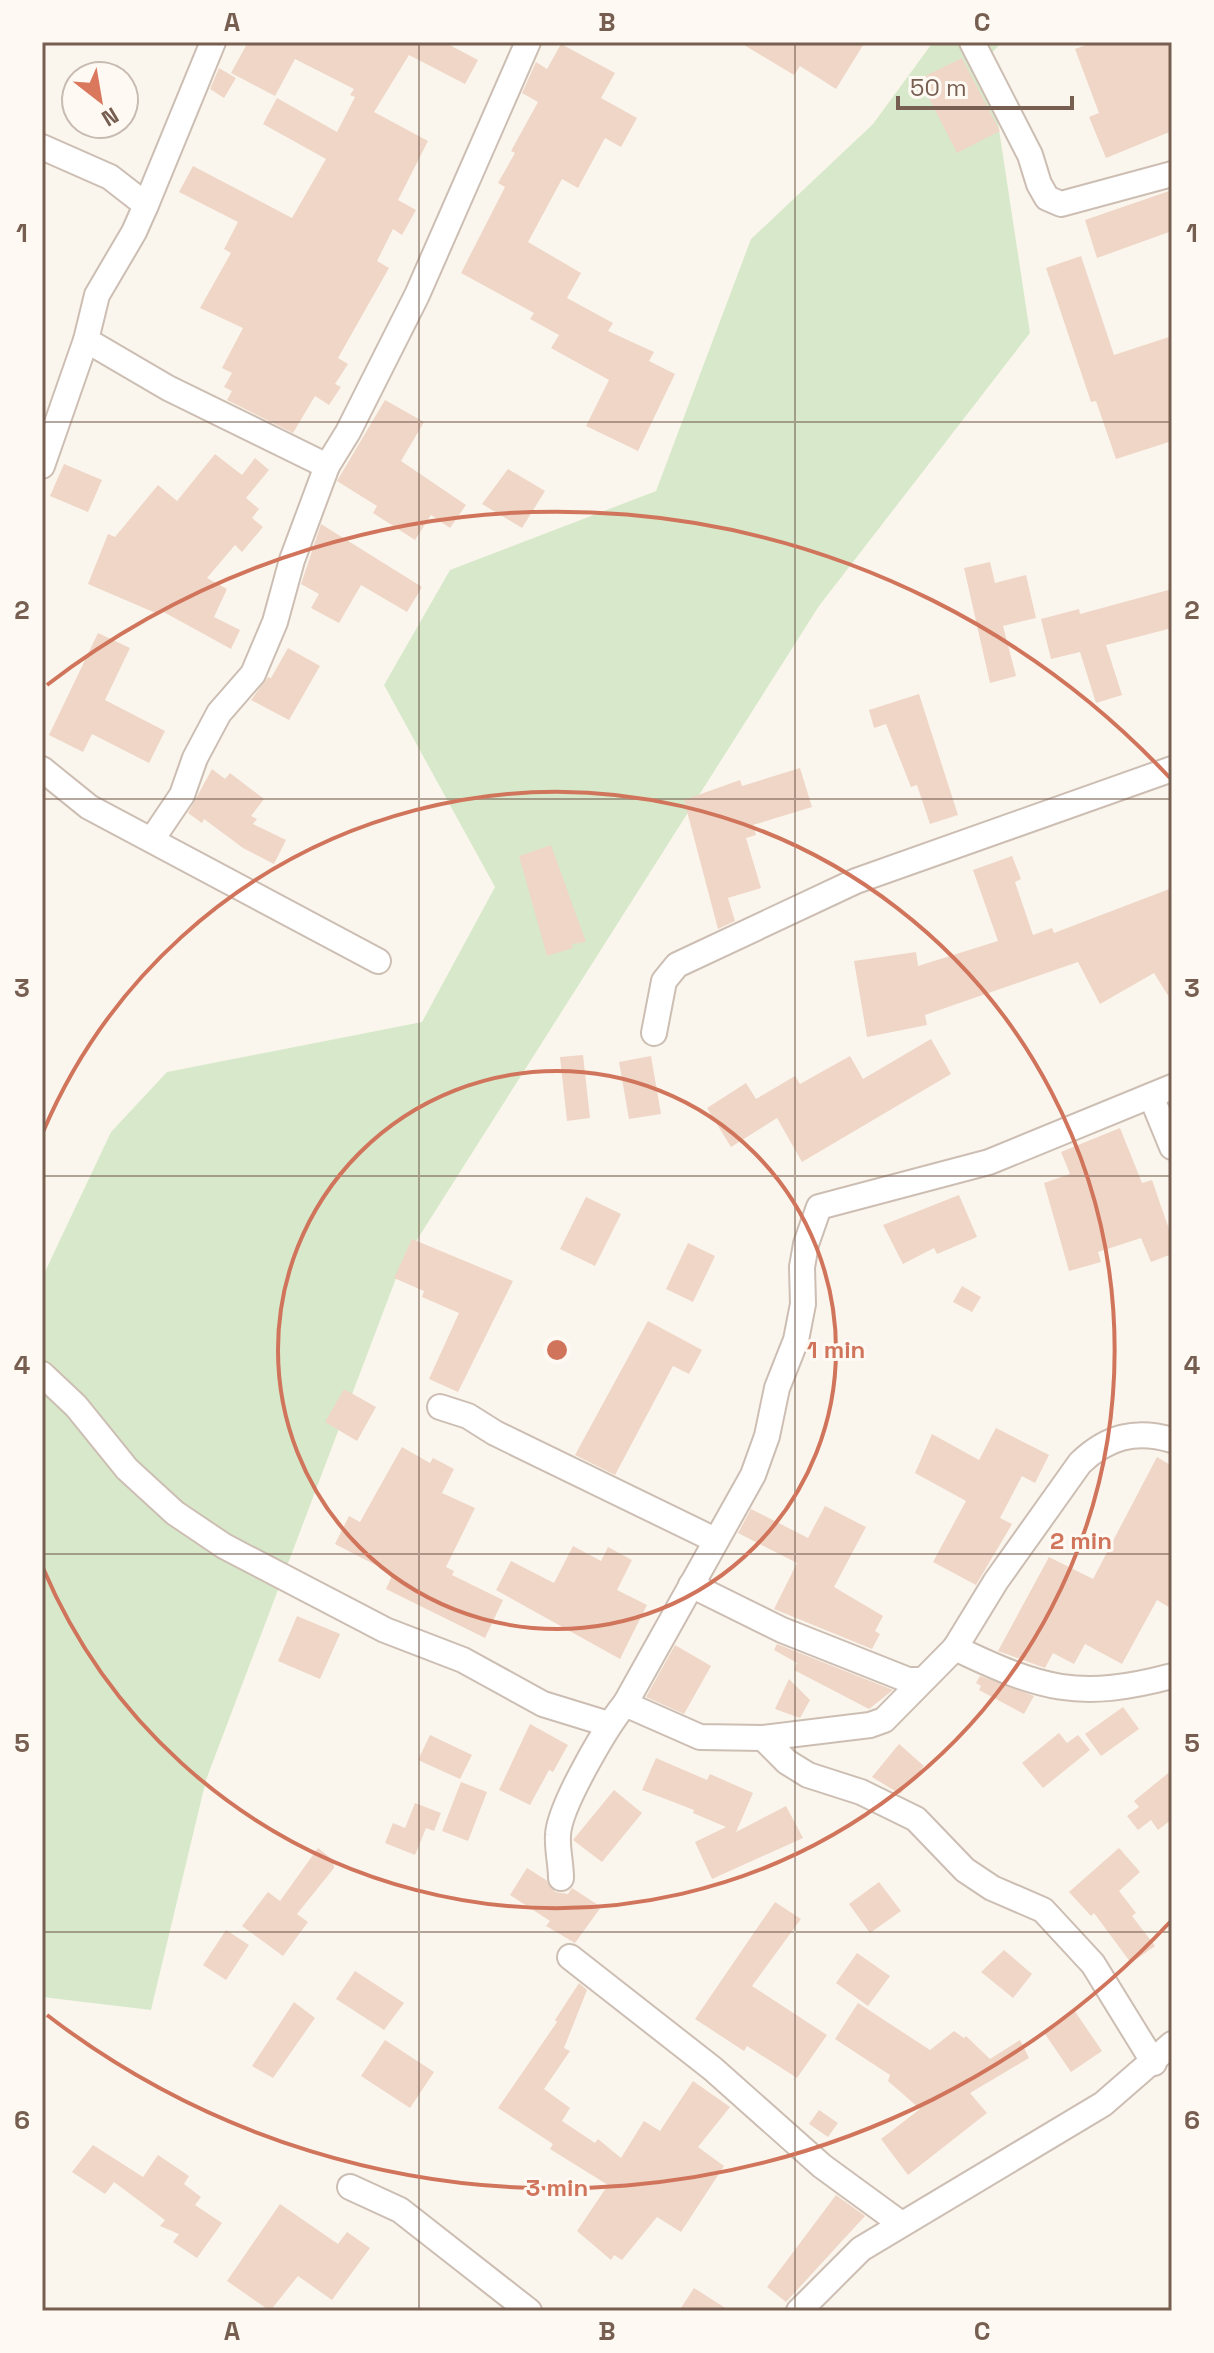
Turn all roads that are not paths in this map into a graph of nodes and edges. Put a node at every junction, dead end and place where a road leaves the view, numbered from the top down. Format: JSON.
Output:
{"nodes":[{"id":1,"x":213,"y":42,"type":"edge"},
{"id":2,"x":528,"y":42,"type":"edge"},
{"id":3,"x":972,"y":42,"type":"edge"},
{"id":4,"x":42,"y":147,"type":"edge"},
{"id":5,"x":1172,"y":174,"type":"edge"},
{"id":6,"x":146,"y":205,"type":"junction"},
{"id":7,"x":86,"y":340,"type":"junction"},
{"id":8,"x":42,"y":466,"type":"edge"},
{"id":9,"x":327,"y":466,"type":"junction"},
{"id":10,"x":42,"y":769,"type":"edge"},
{"id":11,"x":1172,"y":769,"type":"edge"},
{"id":12,"x":153,"y":838,"type":"junction"},
{"id":13,"x":378,"y":961,"type":"dead end"},
{"id":14,"x":654,"y":1033,"type":"dead end"},
{"id":15,"x":1162,"y":1092,"type":"edge"},
{"id":16,"x":1172,"y":1147,"type":"edge"},
{"id":17,"x":42,"y":1374,"type":"edge"},
{"id":18,"x":440,"y":1407,"type":"dead end"},
{"id":19,"x":1172,"y":1440,"type":"edge"},
{"id":20,"x":715,"y":1540,"type":"junction"},
{"id":21,"x":691,"y":1585,"type":"junction"},
{"id":22,"x":955,"y":1648,"type":"junction"},
{"id":23,"x":1172,"y":1676,"type":"edge"},
{"id":24,"x":920,"y":1680,"type":"junction"},
{"id":25,"x":625,"y":1704,"type":"junction"},
{"id":26,"x":608,"y":1724,"type":"junction"},
{"id":27,"x":763,"y":1738,"type":"junction"},
{"id":28,"x":561,"y":1878,"type":"dead end"},
{"id":29,"x":570,"y":1957,"type":"dead end"},
{"id":30,"x":1172,"y":2044,"type":"edge"},
{"id":31,"x":1154,"y":2063,"type":"junction"},
{"id":32,"x":350,"y":2187,"type":"dead end"},
{"id":33,"x":900,"y":2223,"type":"junction"},
{"id":34,"x":529,"y":2311,"type":"edge"},
{"id":35,"x":799,"y":2311,"type":"edge"}],
"edges":[{"from":1,"to":6,"type":"street"},
{"from":2,"to":9,"type":"street"},
{"from":3,"to":5,"type":"street"},
{"from":4,"to":6,"type":"street"},
{"from":6,"to":7,"type":"street"},
{"from":7,"to":8,"type":"street"},
{"from":7,"to":9,"type":"street"},
{"from":9,"to":12,"type":"street"},
{"from":10,"to":12,"type":"street"},
{"from":11,"to":14,"type":"street"},
{"from":12,"to":13,"type":"street"},
{"from":15,"to":16,"type":"street"},
{"from":15,"to":20,"type":"street"},
{"from":17,"to":26,"type":"street"},
{"from":18,"to":20,"type":"street"},
{"from":19,"to":22,"type":"street"},
{"from":20,"to":21,"type":"street"},
{"from":21,"to":24,"type":"street"},
{"from":21,"to":25,"type":"street"},
{"from":22,"to":23,"type":"street"},
{"from":22,"to":24,"type":"street"},
{"from":24,"to":27,"type":"street"},
{"from":25,"to":26,"type":"street"},
{"from":25,"to":27,"type":"street"},
{"from":26,"to":28,"type":"street"},
{"from":27,"to":31,"type":"street"},
{"from":29,"to":33,"type":"street"},
{"from":30,"to":31,"type":"street"},
{"from":31,"to":33,"type":"street"},
{"from":32,"to":34,"type":"street"},
{"from":33,"to":35,"type":"street"}]}
